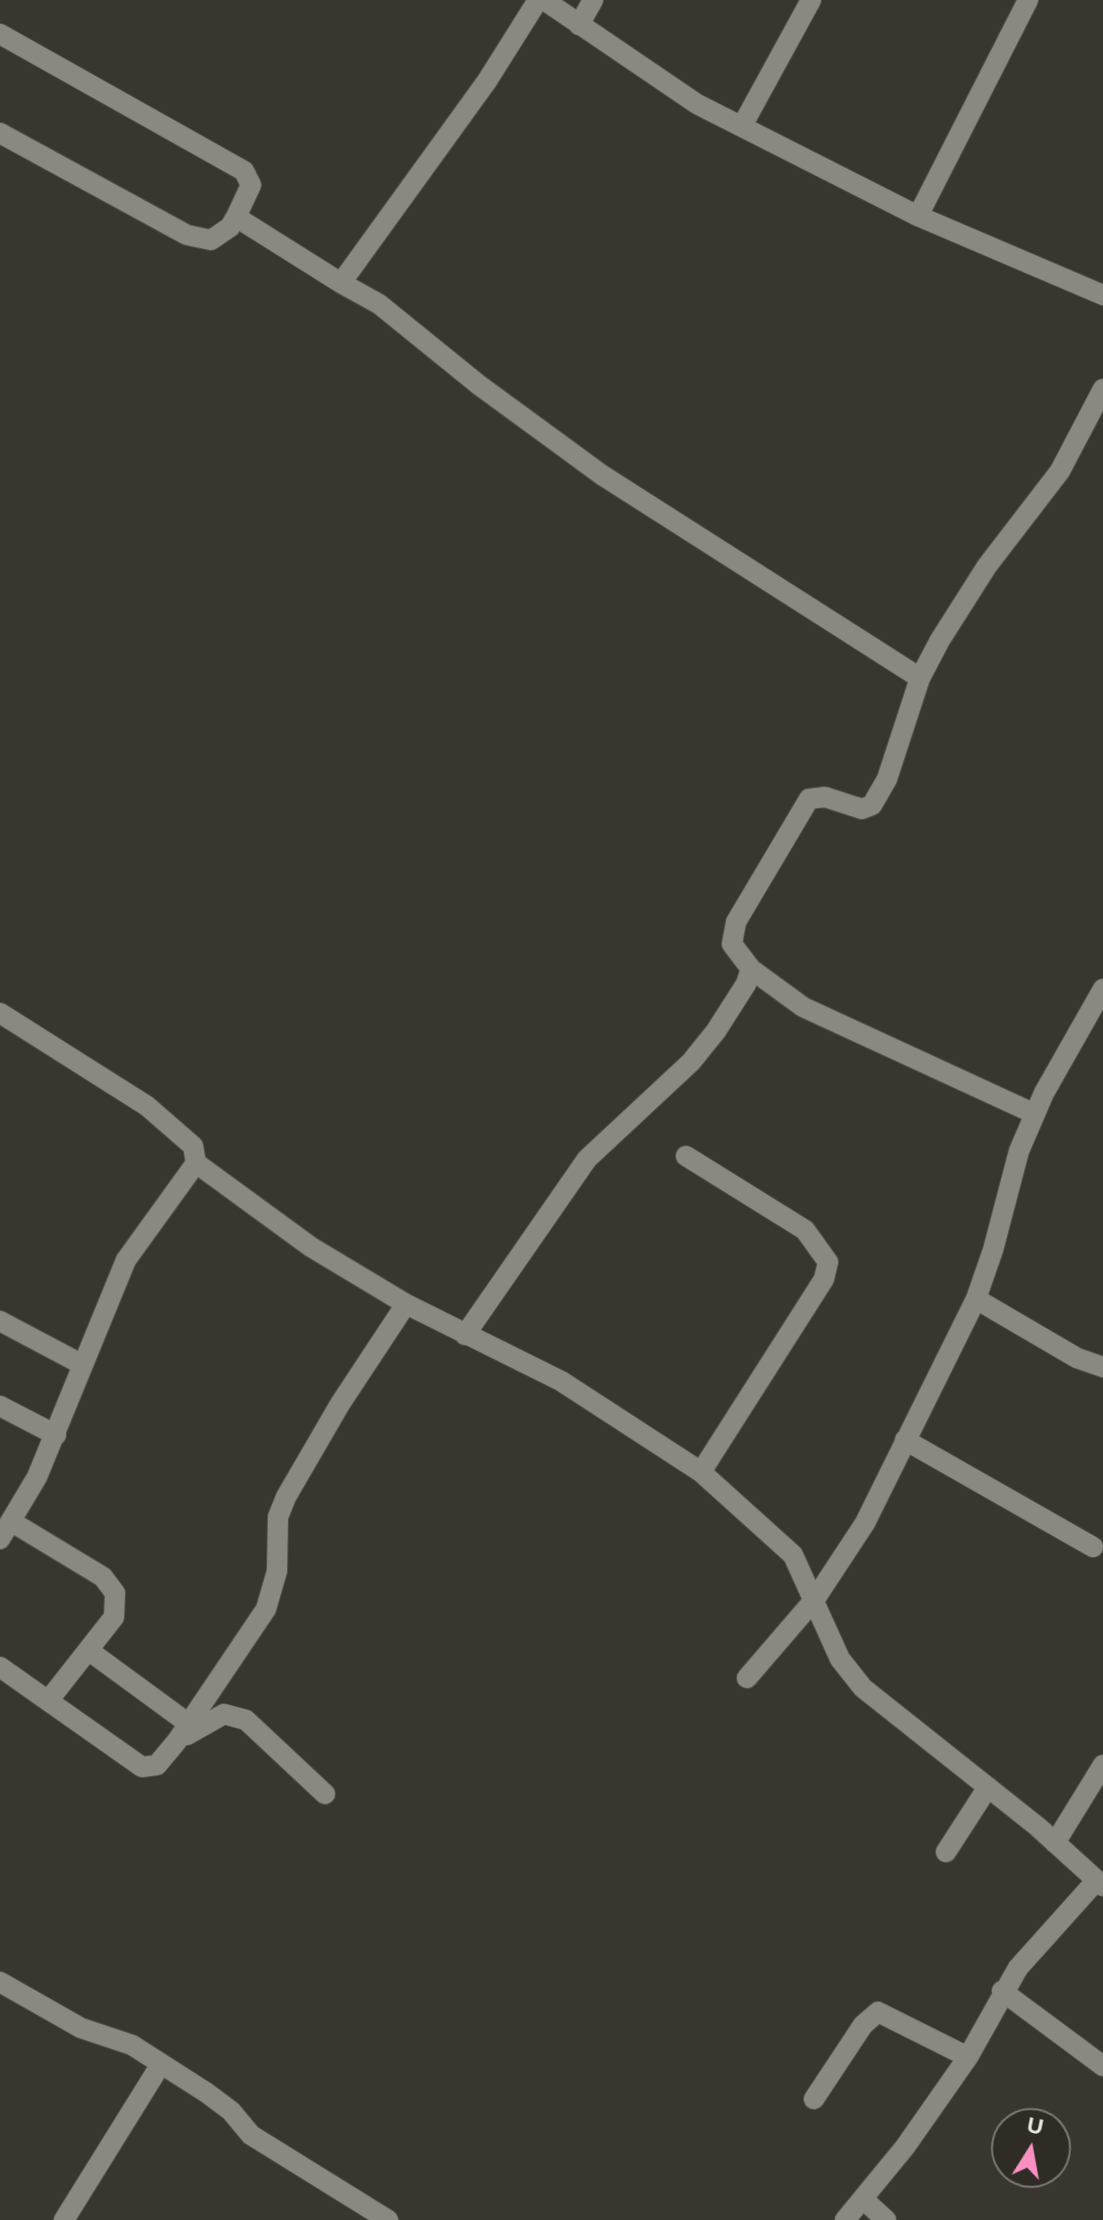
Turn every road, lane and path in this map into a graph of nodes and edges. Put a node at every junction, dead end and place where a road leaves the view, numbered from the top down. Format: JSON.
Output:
{"nodes":[{"id":1,"x":538,"y":0,"type":"edge"},
{"id":2,"x":544,"y":0,"type":"edge"},
{"id":3,"x":593,"y":0,"type":"edge"},
{"id":4,"x":811,"y":0,"type":"edge"},
{"id":5,"x":1028,"y":0,"type":"edge"},
{"id":6,"x":579,"y":25,"type":"junction"},
{"id":7,"x":0,"y":34,"type":"edge"},
{"id":8,"x":742,"y":126,"type":"junction"},
{"id":9,"x":0,"y":133,"type":"edge"},
{"id":10,"x":918,"y":216,"type":"junction"},
{"id":11,"x":236,"y":217,"type":"junction"},
{"id":12,"x":341,"y":283,"type":"junction"},
{"id":13,"x":1103,"y":295,"type":"edge"},
{"id":14,"x":1103,"y":389,"type":"edge"},
{"id":15,"x":920,"y":678,"type":"junction"},
{"id":16,"x":751,"y":969,"type":"junction"},
{"id":17,"x":1103,"y":989,"type":"edge"},
{"id":18,"x":0,"y":1013,"type":"edge"},
{"id":19,"x":1035,"y":1114,"type":"junction"},
{"id":20,"x":686,"y":1156,"type":"dead end"},
{"id":21,"x":196,"y":1163,"type":"junction"},
{"id":22,"x":976,"y":1299,"type":"junction"},
{"id":23,"x":406,"y":1304,"type":"junction"},
{"id":24,"x":0,"y":1321,"type":"edge"},
{"id":25,"x":465,"y":1335,"type":"junction"},
{"id":26,"x":83,"y":1365,"type":"junction"},
{"id":27,"x":1103,"y":1367,"type":"edge"},
{"id":28,"x":0,"y":1406,"type":"edge"},
{"id":29,"x":56,"y":1435,"type":"junction"},
{"id":30,"x":905,"y":1440,"type":"junction"},
{"id":31,"x":701,"y":1472,"type":"junction"},
{"id":32,"x":4,"y":1533,"type":"edge"},
{"id":33,"x":1093,"y":1547,"type":"dead end"},
{"id":34,"x":815,"y":1599,"type":"junction"},
{"id":35,"x":88,"y":1650,"type":"junction"},
{"id":36,"x":0,"y":1667,"type":"edge"},
{"id":37,"x":747,"y":1678,"type":"dead end"},
{"id":38,"x":48,"y":1701,"type":"junction"},
{"id":39,"x":189,"y":1724,"type":"junction"},
{"id":40,"x":177,"y":1741,"type":"junction"},
{"id":41,"x":1103,"y":1765,"type":"edge"},
{"id":42,"x":988,"y":1787,"type":"junction"},
{"id":43,"x":325,"y":1794,"type":"dead end"},
{"id":44,"x":1055,"y":1843,"type":"junction"},
{"id":45,"x":946,"y":1852,"type":"dead end"},
{"id":46,"x":1100,"y":1883,"type":"edge"},
{"id":47,"x":0,"y":1982,"type":"edge"},
{"id":48,"x":1002,"y":1991,"type":"junction"},
{"id":49,"x":968,"y":2057,"type":"junction"},
{"id":50,"x":161,"y":2064,"type":"junction"},
{"id":51,"x":1103,"y":2066,"type":"edge"},
{"id":52,"x":814,"y":2099,"type":"dead end"},
{"id":53,"x":863,"y":2199,"type":"junction"},
{"id":54,"x":64,"y":2220,"type":"edge"},
{"id":55,"x":388,"y":2220,"type":"edge"},
{"id":56,"x":845,"y":2220,"type":"edge"},
{"id":57,"x":886,"y":2220,"type":"edge"}],
"edges":[{"from":1,"to":12,"type":"street"},
{"from":2,"to":6,"type":"street"},
{"from":3,"to":6,"type":"street"},
{"from":4,"to":8,"type":"street"},
{"from":5,"to":10,"type":"street"},
{"from":6,"to":8,"type":"street"},
{"from":7,"to":11,"type":"street"},
{"from":8,"to":10,"type":"street"},
{"from":9,"to":11,"type":"street"},
{"from":10,"to":13,"type":"street"},
{"from":11,"to":12,"type":"street"},
{"from":12,"to":15,"type":"street"},
{"from":14,"to":15,"type":"street"},
{"from":15,"to":16,"type":"street"},
{"from":16,"to":19,"type":"street"},
{"from":16,"to":25,"type":"street"},
{"from":17,"to":19,"type":"street"},
{"from":18,"to":21,"type":"street"},
{"from":19,"to":22,"type":"street"},
{"from":20,"to":31,"type":"street"},
{"from":21,"to":23,"type":"street"},
{"from":21,"to":26,"type":"street"},
{"from":22,"to":27,"type":"street"},
{"from":22,"to":30,"type":"street"},
{"from":23,"to":25,"type":"street"},
{"from":23,"to":39,"type":"street"},
{"from":24,"to":26,"type":"street"},
{"from":25,"to":31,"type":"street"},
{"from":26,"to":29,"type":"street"},
{"from":28,"to":29,"type":"street"},
{"from":29,"to":32,"type":"street"},
{"from":30,"to":33,"type":"street"},
{"from":30,"to":34,"type":"street"},
{"from":31,"to":34,"type":"street"},
{"from":32,"to":35,"type":"street"},
{"from":34,"to":37,"type":"street"},
{"from":34,"to":42,"type":"street"},
{"from":35,"to":38,"type":"street"},
{"from":35,"to":39,"type":"street"},
{"from":36,"to":38,"type":"street"},
{"from":38,"to":40,"type":"street"},
{"from":39,"to":40,"type":"street"},
{"from":40,"to":43,"type":"street"},
{"from":41,"to":44,"type":"street"},
{"from":42,"to":44,"type":"street"},
{"from":42,"to":45,"type":"street"},
{"from":44,"to":46,"type":"street"},
{"from":46,"to":48,"type":"street"},
{"from":47,"to":50,"type":"street"},
{"from":48,"to":49,"type":"street"},
{"from":48,"to":51,"type":"street"},
{"from":49,"to":52,"type":"street"},
{"from":49,"to":53,"type":"street"},
{"from":50,"to":54,"type":"street"},
{"from":50,"to":55,"type":"street"},
{"from":53,"to":56,"type":"street"},
{"from":53,"to":57,"type":"street"}]}
